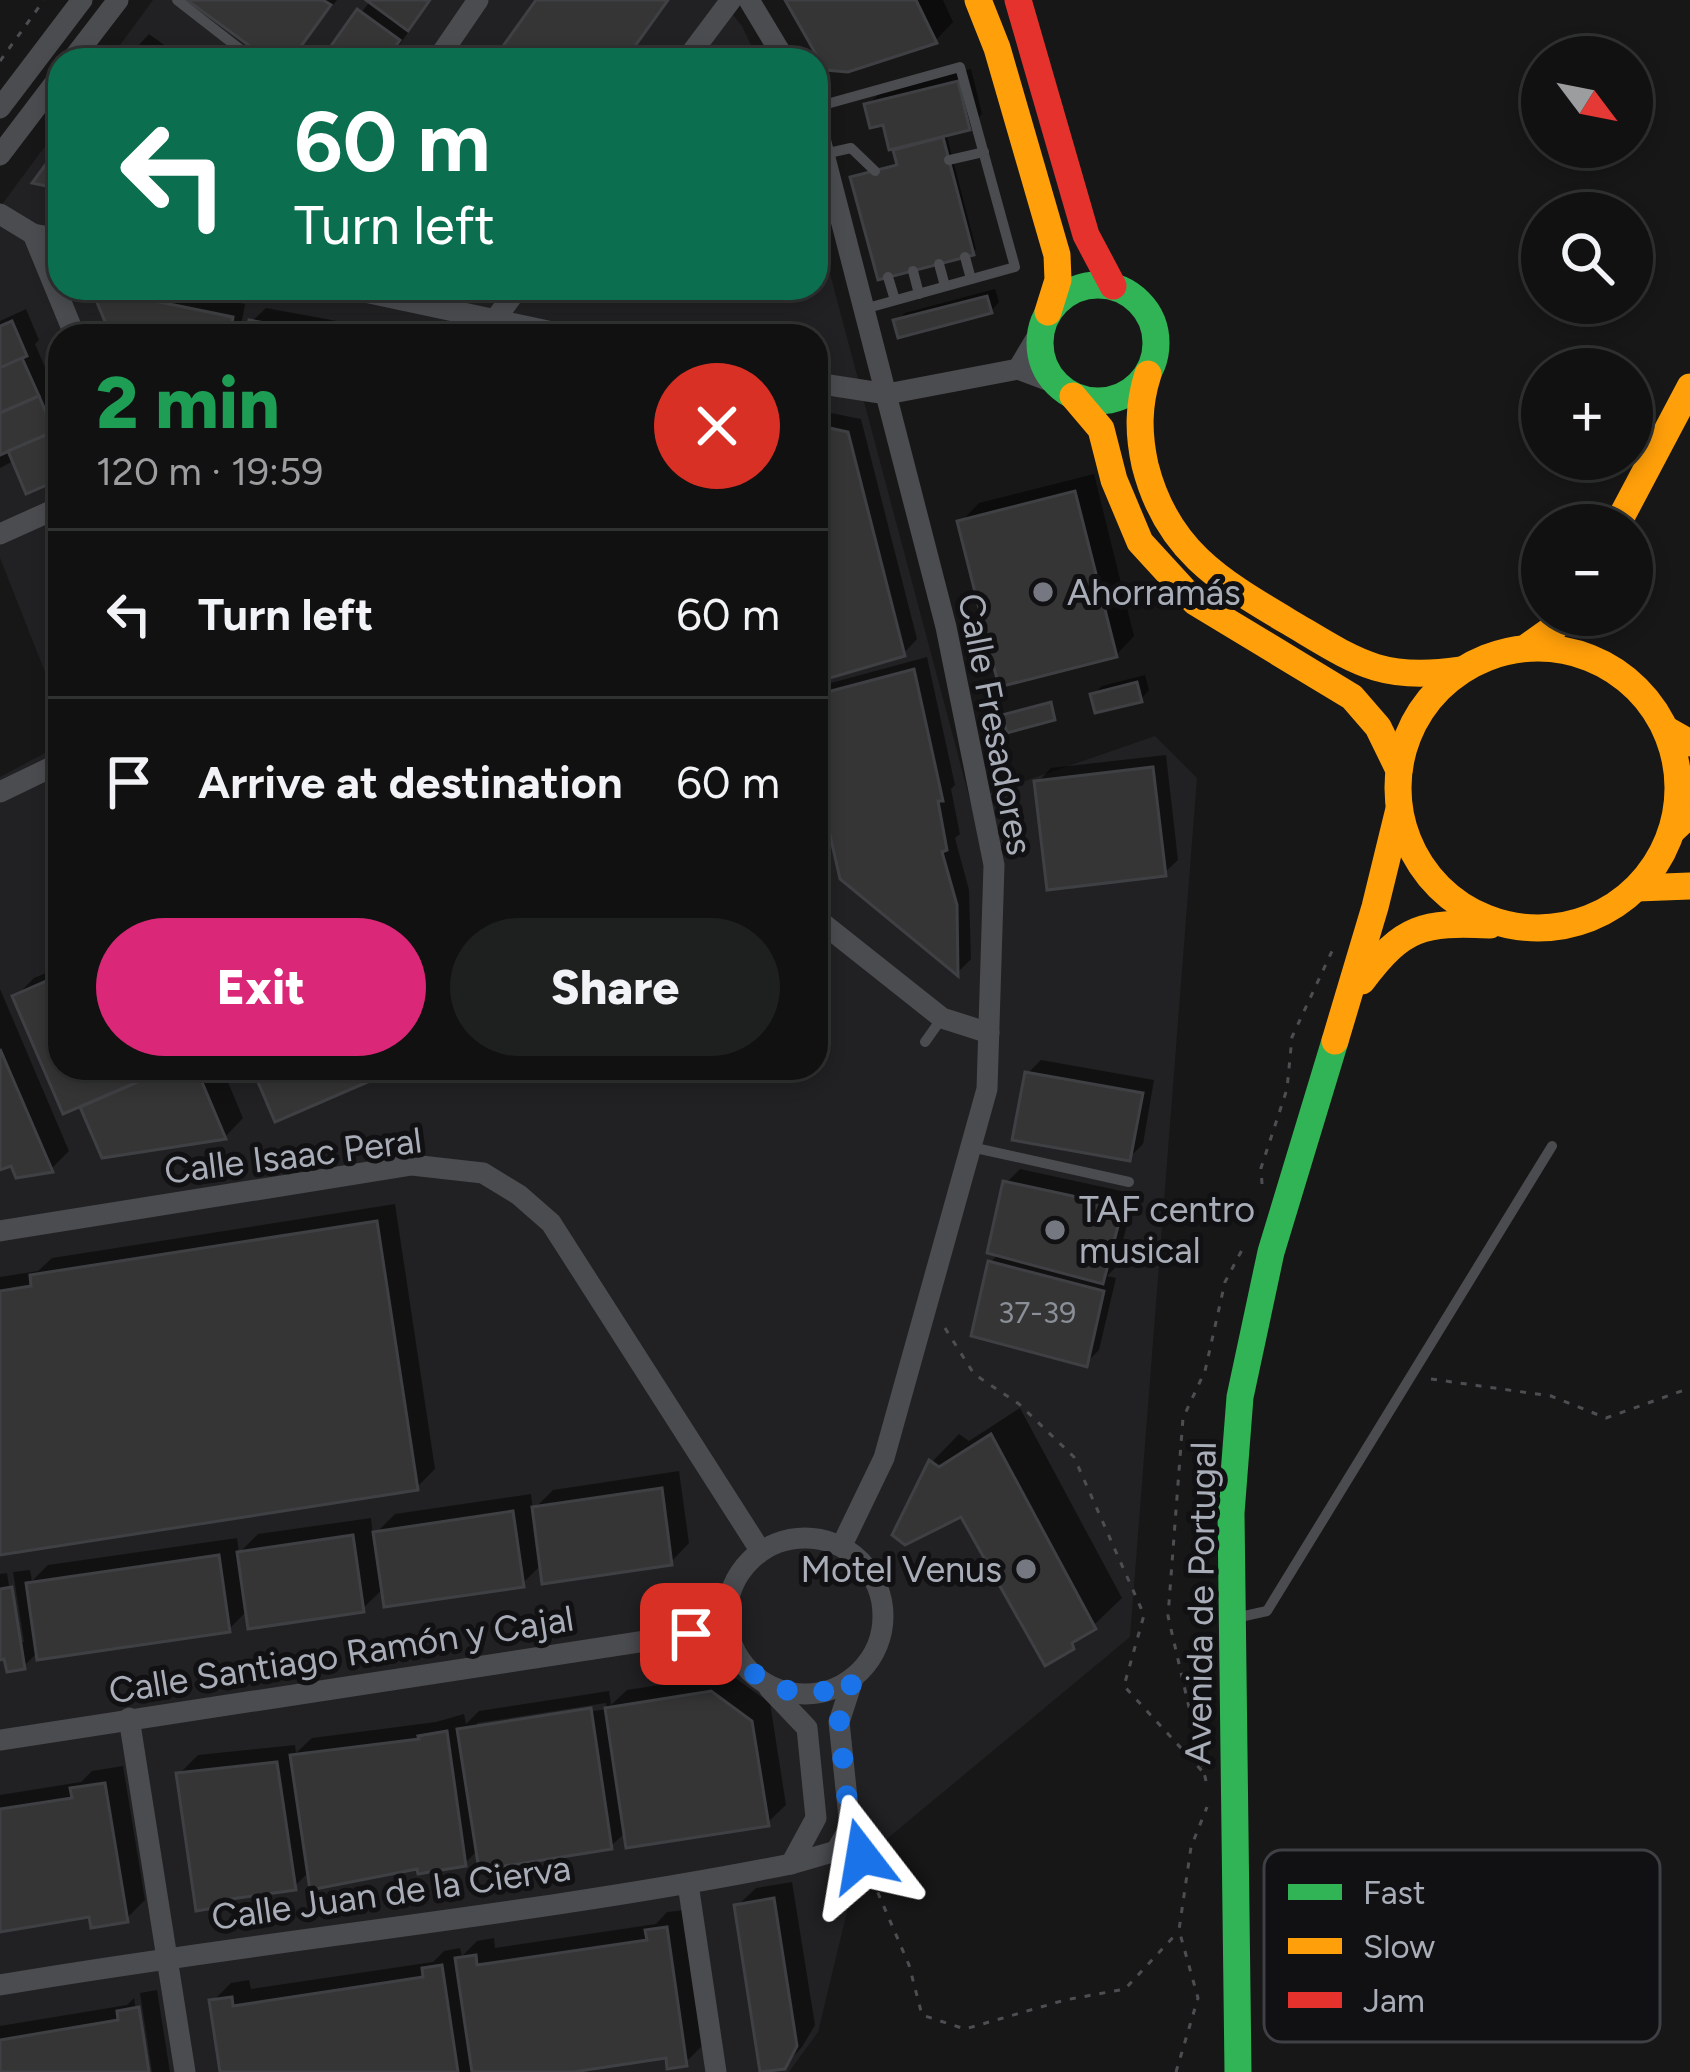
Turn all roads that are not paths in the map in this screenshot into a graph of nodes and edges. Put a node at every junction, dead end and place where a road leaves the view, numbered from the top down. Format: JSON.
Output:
{"nodes":[{"id":1,"x":82,"y":0,"type":"edge"},
{"id":2,"x":118,"y":0,"type":"edge"},
{"id":3,"x":177,"y":0,"type":"edge"},
{"id":4,"x":478,"y":0,"type":"edge"},
{"id":5,"x":730,"y":0,"type":"edge"},
{"id":6,"x":749,"y":0,"type":"edge"},
{"id":7,"x":978,"y":0,"type":"edge"},
{"id":8,"x":1018,"y":0,"type":"edge"},
{"id":9,"x":81,"y":48,"type":"edge"},
{"id":10,"x":239,"y":48,"type":"edge"},
{"id":11,"x":444,"y":48,"type":"edge"},
{"id":12,"x":695,"y":48,"type":"edge"},
{"id":13,"x":778,"y":48,"type":"edge"},
{"id":14,"x":48,"y":92,"type":"edge"},
{"id":15,"x":828,"y":104,"type":"edge"},
{"id":16,"x":0,"y":108,"type":"edge"},
{"id":17,"x":983,"y":152,"type":"junction"},
{"id":18,"x":828,"y":153,"type":"edge"},
{"id":19,"x":0,"y":155,"type":"edge"},
{"id":20,"x":949,"y":160,"type":"dead end"},
{"id":21,"x":828,"y":170,"type":"edge"},
{"id":22,"x":867,"y":170,"type":"dead end"},
{"id":23,"x":0,"y":214,"type":"edge"},
{"id":24,"x":32,"y":234,"type":"junction"},
{"id":25,"x":48,"y":237,"type":"edge"},
{"id":26,"x":965,"y":257,"type":"dead end"},
{"id":27,"x":939,"y":264,"type":"dead end"},
{"id":28,"x":913,"y":271,"type":"dead end"},
{"id":29,"x":48,"y":272,"type":"edge"},
{"id":30,"x":888,"y":277,"type":"dead end"},
{"id":31,"x":971,"y":279,"type":"junction"},
{"id":32,"x":945,"y":286,"type":"junction"},
{"id":33,"x":1113,"y":286,"type":"junction"},
{"id":34,"x":919,"y":294,"type":"junction"},
{"id":35,"x":389,"y":300,"type":"edge"},
{"id":36,"x":895,"y":300,"type":"junction"},
{"id":37,"x":864,"y":309,"type":"junction"},
{"id":38,"x":1044,"y":322,"type":"junction"},
{"id":39,"x":475,"y":324,"type":"edge"},
{"id":40,"x":1018,"y":369,"type":"junction"},
{"id":41,"x":1148,"y":374,"type":"junction"},
{"id":42,"x":828,"y":385,"type":"edge"},
{"id":43,"x":1690,"y":387,"type":"edge"},
{"id":44,"x":1064,"y":390,"type":"junction"},
{"id":45,"x":887,"y":394,"type":"junction"},
{"id":46,"x":1628,"y":504,"type":"edge"},
{"id":47,"x":48,"y":512,"type":"edge"},
{"id":48,"x":0,"y":534,"type":"edge"},
{"id":49,"x":1542,"y":636,"type":"edge"},
{"id":50,"x":1527,"y":647,"type":"junction"},
{"id":51,"x":1462,"y":670,"type":"junction"},
{"id":52,"x":1678,"y":736,"type":"edge"},
{"id":53,"x":48,"y":770,"type":"edge"},
{"id":54,"x":1399,"y":770,"type":"junction"},
{"id":55,"x":0,"y":792,"type":"edge"},
{"id":56,"x":1399,"y":809,"type":"junction"},
{"id":57,"x":1681,"y":822,"type":"edge"},
{"id":58,"x":1690,"y":886,"type":"edge"},
{"id":59,"x":1637,"y":888,"type":"junction"},
{"id":60,"x":1510,"y":926,"type":"junction"},
{"id":61,"x":828,"y":928,"type":"edge"},
{"id":62,"x":1346,"y":1004,"type":"junction"},
{"id":63,"x":942,"y":1018,"type":"junction"},
{"id":64,"x":989,"y":1033,"type":"junction"},
{"id":65,"x":925,"y":1042,"type":"dead end"},
{"id":66,"x":1552,"y":1146,"type":"dead end"},
{"id":67,"x":971,"y":1147,"type":"junction"},
{"id":68,"x":1130,"y":1182,"type":"dead end"},
{"id":69,"x":0,"y":1232,"type":"edge"},
{"id":70,"x":842,"y":1545,"type":"junction"},
{"id":71,"x":760,"y":1550,"type":"junction"},
{"id":72,"x":729,"y":1592,"type":"junction"},
{"id":73,"x":1232,"y":1618,"type":"junction"},
{"id":74,"x":691,"y":1634,"type":"junction"},
{"id":75,"x":738,"y":1659,"type":"junction"},
{"id":76,"x":853,"y":1679,"type":"junction"},
{"id":77,"x":769,"y":1687,"type":"junction"},
{"id":78,"x":128,"y":1718,"type":"junction"},
{"id":79,"x":0,"y":1740,"type":"edge"},
{"id":80,"x":790,"y":1864,"type":"junction"},
{"id":81,"x":688,"y":1884,"type":"junction"},
{"id":82,"x":167,"y":1956,"type":"junction"},
{"id":83,"x":0,"y":1984,"type":"edge"},
{"id":84,"x":185,"y":2072,"type":"edge"},
{"id":85,"x":716,"y":2072,"type":"edge"},
{"id":86,"x":1238,"y":2072,"type":"edge"}],
"edges":[{"from":1,"to":16,"type":"street"},
{"from":2,"to":9,"type":"street"},
{"from":3,"to":10,"type":"lane"},
{"from":4,"to":11,"type":"street"},
{"from":5,"to":12,"type":"street"},
{"from":6,"to":13,"type":"street"},
{"from":7,"to":38,"type":"main road"},
{"from":8,"to":33,"type":"main road"},
{"from":14,"to":19,"type":"street"},
{"from":15,"to":17,"type":"lane"},
{"from":17,"to":20,"type":"lane"},
{"from":17,"to":31,"type":"lane"},
{"from":18,"to":22,"type":"lane"},
{"from":21,"to":37,"type":"street","name":"Calle Fresadores"},
{"from":23,"to":24,"type":"street"},
{"from":24,"to":25,"type":"street"},
{"from":24,"to":29,"type":"street"},
{"from":26,"to":31,"type":"lane"},
{"from":27,"to":32,"type":"lane"},
{"from":28,"to":34,"type":"lane"},
{"from":30,"to":36,"type":"lane"},
{"from":31,"to":32,"type":"lane"},
{"from":32,"to":34,"type":"lane"},
{"from":33,"to":38,"type":"main road"},
{"from":33,"to":41,"type":"main road"},
{"from":34,"to":36,"type":"lane"},
{"from":35,"to":39,"type":"street"},
{"from":36,"to":37,"type":"lane"},
{"from":37,"to":45,"type":"street","name":"Calle Fresadores"},
{"from":38,"to":40,"type":"street"},
{"from":38,"to":44,"type":"main road"},
{"from":40,"to":44,"type":"street"},
{"from":40,"to":45,"type":"street"},
{"from":41,"to":44,"type":"main road"},
{"from":41,"to":51,"type":"main road"},
{"from":42,"to":45,"type":"street"},
{"from":43,"to":46,"type":"main road"},
{"from":44,"to":54,"type":"main road"},
{"from":45,"to":64,"type":"street","name":"Calle Fresadores"},
{"from":47,"to":48,"type":"street"},
{"from":49,"to":50,"type":"main road"},
{"from":50,"to":51,"type":"main road"},
{"from":50,"to":52,"type":"main road"},
{"from":51,"to":54,"type":"main road"},
{"from":52,"to":57,"type":"main road"},
{"from":53,"to":55,"type":"street"},
{"from":54,"to":56,"type":"main road"},
{"from":56,"to":60,"type":"main road"},
{"from":56,"to":62,"type":"main road","name":"Avenida de Portugal"},
{"from":57,"to":59,"type":"main road"},
{"from":58,"to":59,"type":"main road"},
{"from":59,"to":60,"type":"main road"},
{"from":60,"to":62,"type":"main road","name":"Avenida de Portugal"},
{"from":61,"to":63,"type":"street"},
{"from":62,"to":73,"type":"main road","name":"Avenida de Portugal"},
{"from":63,"to":64,"type":"street"},
{"from":63,"to":65,"type":"lane"},
{"from":64,"to":67,"type":"street","name":"Calle Fresadores"},
{"from":66,"to":73,"type":"lane"},
{"from":67,"to":68,"type":"lane"},
{"from":67,"to":70,"type":"street","name":"Calle Fresadores"},
{"from":69,"to":71,"type":"street","name":"Calle Isaac Peral"},
{"from":70,"to":71,"type":"street"},
{"from":70,"to":76,"type":"street"},
{"from":71,"to":72,"type":"street"},
{"from":72,"to":74,"type":"street"},
{"from":72,"to":75,"type":"street"},
{"from":73,"to":86,"type":"main road","name":"Avenida de Portugal"},
{"from":74,"to":75,"type":"street"},
{"from":74,"to":78,"type":"street","name":"Calle Santiago Ramón y Cajal"},
{"from":75,"to":77,"type":"street"},
{"from":76,"to":77,"type":"street"},
{"from":76,"to":80,"type":"street"},
{"from":77,"to":80,"type":"street"},
{"from":78,"to":79,"type":"street","name":"Calle Santiago Ramón y Cajal"},
{"from":78,"to":82,"type":"street"},
{"from":80,"to":81,"type":"street","name":"Calle Juan de la Cierva"},
{"from":81,"to":82,"type":"street","name":"Calle Juan de la Cierva"},
{"from":81,"to":85,"type":"street"},
{"from":82,"to":83,"type":"street","name":"Calle Juan de la Cierva"},
{"from":82,"to":84,"type":"street"}]}
